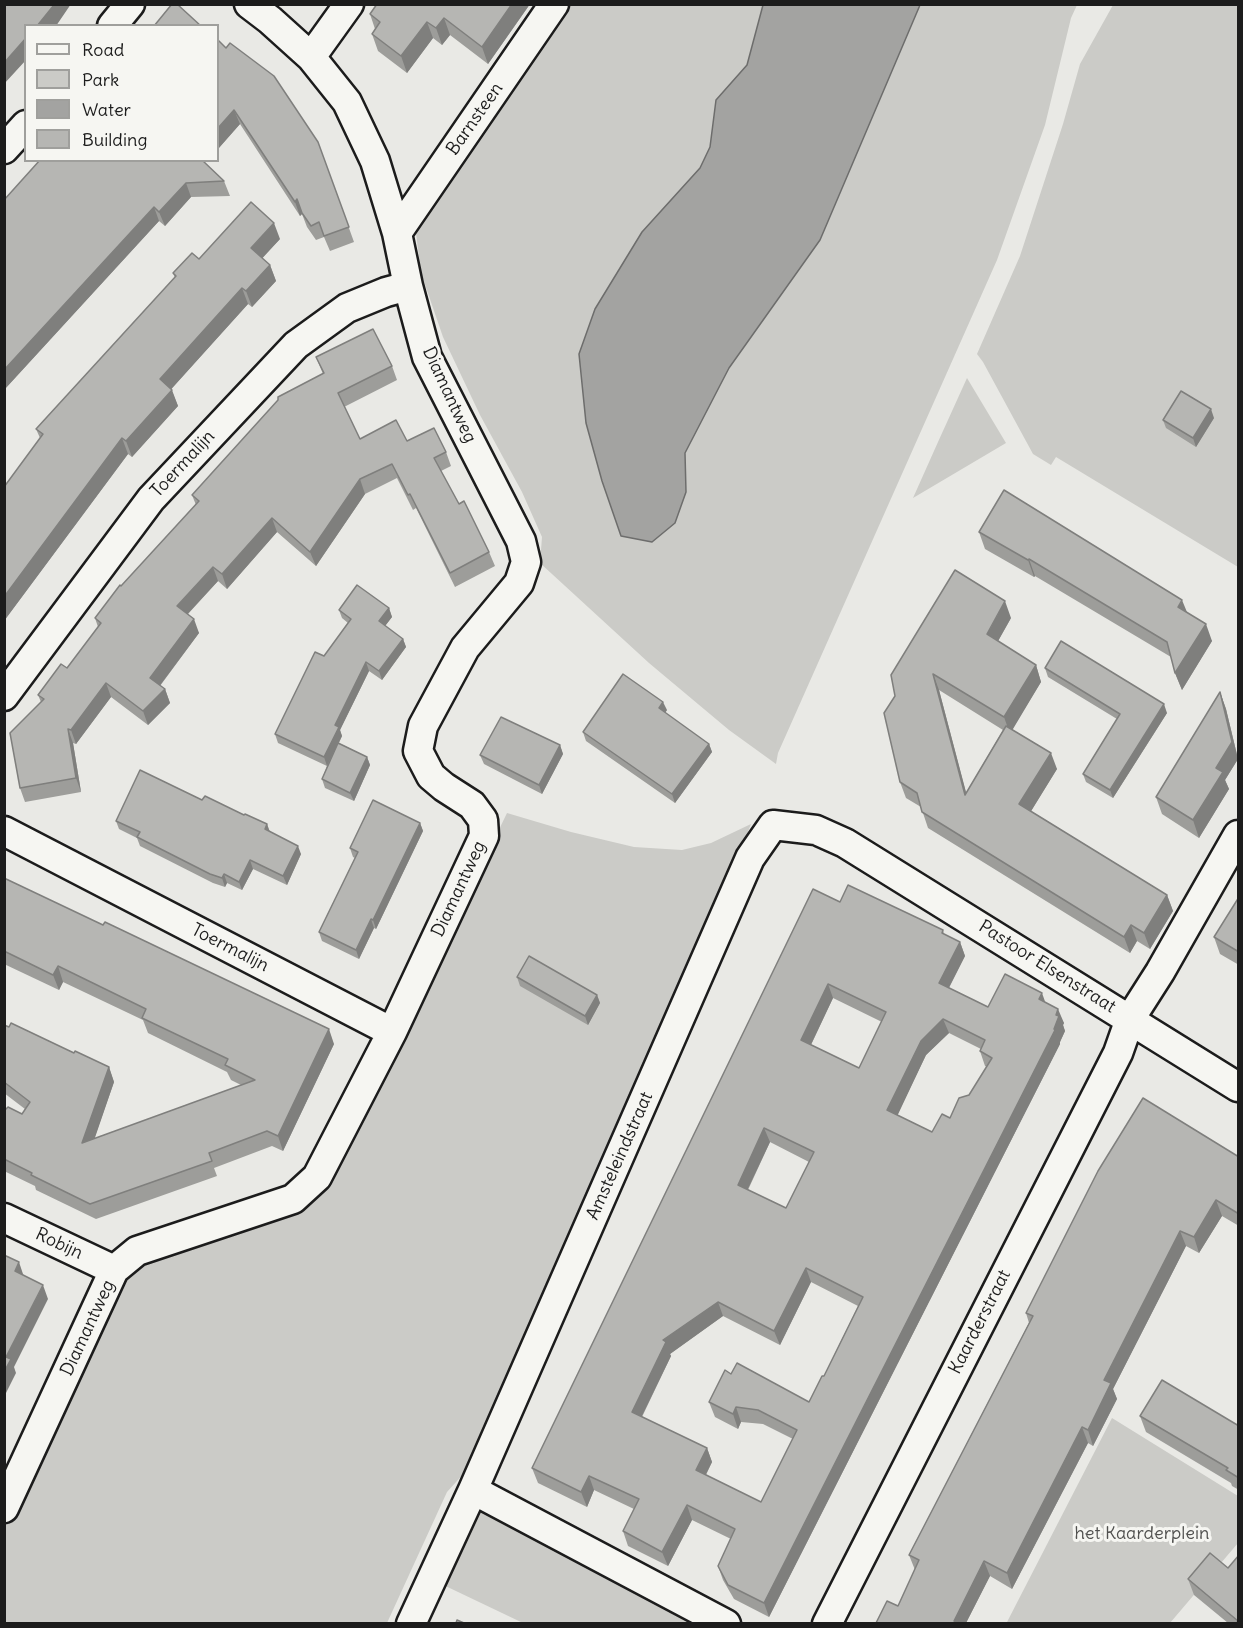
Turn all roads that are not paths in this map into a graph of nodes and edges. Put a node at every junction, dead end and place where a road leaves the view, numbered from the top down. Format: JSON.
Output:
{"nodes":[{"id":1,"x":130,"y":4,"type":"edge"},
{"id":2,"x":249,"y":4,"type":"edge"},
{"id":3,"x":350,"y":4,"type":"edge"},
{"id":4,"x":554,"y":4,"type":"edge"},
{"id":5,"x":114,"y":24,"type":"edge"},
{"id":6,"x":311,"y":57,"type":"junction"},
{"id":7,"x":24,"y":127,"type":"edge"},
{"id":8,"x":4,"y":149,"type":"edge"},
{"id":9,"x":397,"y":233,"type":"junction"},
{"id":10,"x":408,"y":286,"type":"junction"},
{"id":11,"x":4,"y":696,"type":"edge"},
{"id":12,"x":773,"y":825,"type":"joint"},
{"id":13,"x":4,"y":831,"type":"edge"},
{"id":14,"x":1239,"y":835,"type":"edge"},
{"id":15,"x":1130,"y":1019,"type":"junction"},
{"id":16,"x":392,"y":1032,"type":"junction"},
{"id":17,"x":1239,"y":1088,"type":"edge"},
{"id":18,"x":4,"y":1218,"type":"edge"},
{"id":19,"x":114,"y":1270,"type":"junction"},
{"id":20,"x":473,"y":1490,"type":"junction"},
{"id":21,"x":4,"y":1508,"type":"edge"},
{"id":22,"x":411,"y":1623,"type":"edge"},
{"id":23,"x":726,"y":1623,"type":"edge"},
{"id":24,"x":827,"y":1623,"type":"edge"}],
"edges":[{"from":1,"to":5,"type":"street"},
{"from":2,"to":6,"type":"street","name":"Diamantweg"},
{"from":3,"to":6,"type":"street"},
{"from":4,"to":9,"type":"street","name":"Barnsteen"},
{"from":6,"to":9,"type":"street","name":"Diamantweg"},
{"from":7,"to":8,"type":"street"},
{"from":9,"to":10,"type":"street","name":"Diamantweg"},
{"from":10,"to":11,"type":"street","name":"Toermalijn"},
{"from":10,"to":16,"type":"street","name":"Diamantweg"},
{"from":12,"to":15,"type":"street","name":"Pastoor Elsenstraat"},
{"from":12,"to":20,"type":"street","name":"Amsteleindstraat"},
{"from":13,"to":16,"type":"street","name":"Toermalijn"},
{"from":14,"to":15,"type":"street","name":"Pastoor Elsenstraat"},
{"from":15,"to":17,"type":"street"},
{"from":15,"to":24,"type":"street","name":"Kaarderstraat"},
{"from":16,"to":19,"type":"street","name":"Diamantweg"},
{"from":18,"to":19,"type":"street","name":"Robijn"},
{"from":19,"to":21,"type":"street","name":"Diamantweg"},
{"from":20,"to":22,"type":"street","name":"Amsteleindstraat"},
{"from":20,"to":23,"type":"street"}]}
